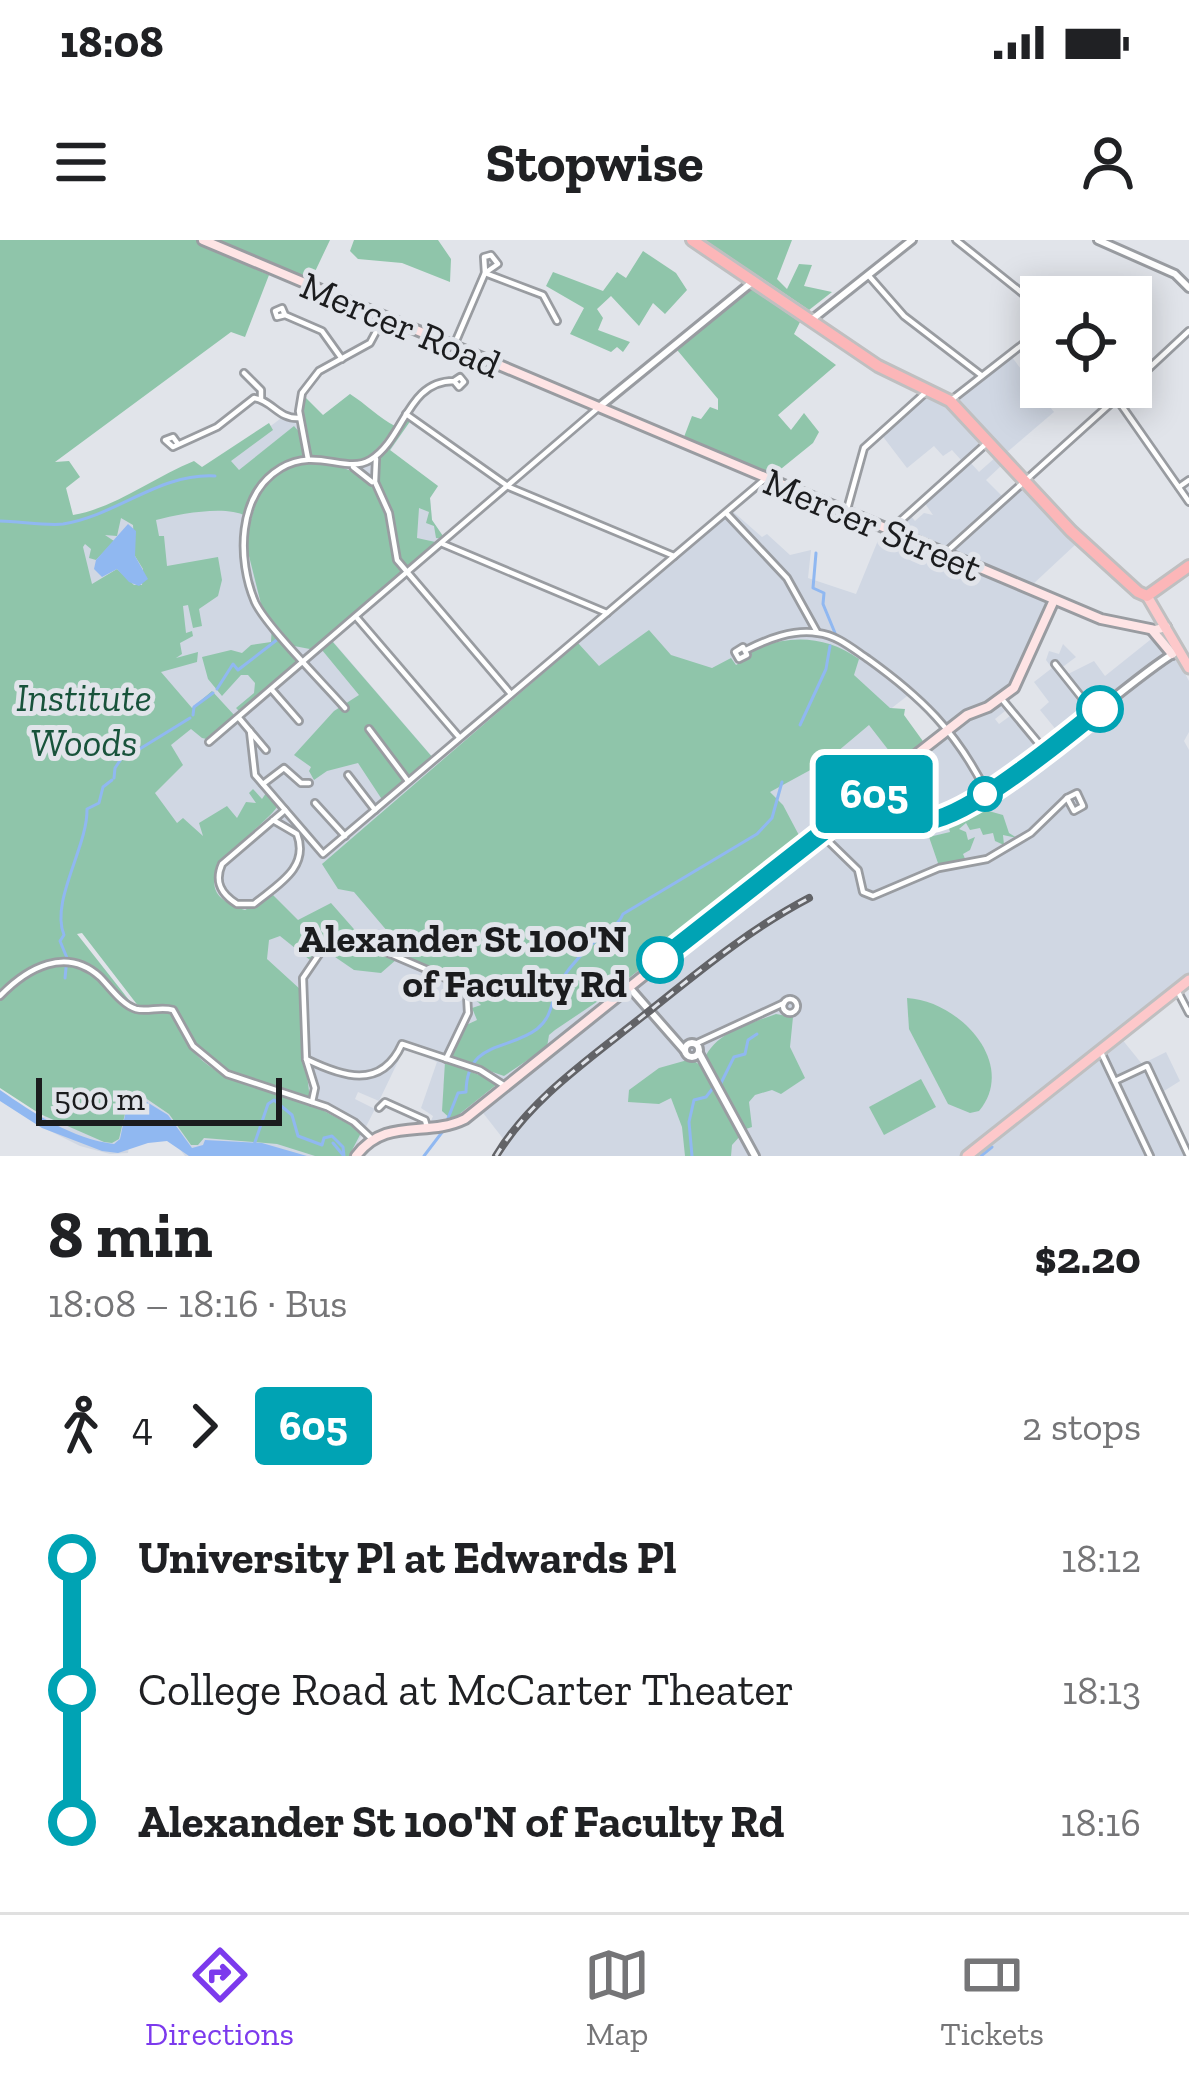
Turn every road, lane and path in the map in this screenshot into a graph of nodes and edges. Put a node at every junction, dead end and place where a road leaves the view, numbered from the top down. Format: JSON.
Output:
{"nodes":[{"id":1,"x":203,"y":240,"type":"edge"},
{"id":2,"x":692,"y":240,"type":"edge"},
{"id":3,"x":912,"y":240,"type":"edge"},
{"id":4,"x":956,"y":240,"type":"edge"},
{"id":5,"x":1098,"y":240,"type":"edge"},
{"id":6,"x":868,"y":274,"type":"junction"},
{"id":7,"x":1175,"y":274,"type":"junction"},
{"id":8,"x":1189,"y":276,"type":"edge"},
{"id":9,"x":754,"y":280,"type":"junction"},
{"id":10,"x":1189,"y":288,"type":"edge"},
{"id":11,"x":1020,"y":291,"type":"edge"},
{"id":12,"x":284,"y":315,"type":"dead end"},
{"id":13,"x":384,"y":317,"type":"junction"},
{"id":14,"x":557,"y":321,"type":"dead end"},
{"id":15,"x":810,"y":321,"type":"junction"},
{"id":16,"x":1189,"y":331,"type":"edge"},
{"id":17,"x":453,"y":346,"type":"junction"},
{"id":18,"x":1020,"y":346,"type":"edge"},
{"id":19,"x":342,"y":359,"type":"junction"},
{"id":20,"x":1152,"y":365,"type":"edge"},
{"id":21,"x":244,"y":374,"type":"dead end"},
{"id":22,"x":981,"y":375,"type":"junction"},
{"id":23,"x":454,"y":382,"type":"dead end"},
{"id":24,"x":930,"y":389,"type":"junction"},
{"id":25,"x":261,"y":399,"type":"junction"},
{"id":26,"x":950,"y":401,"type":"junction"},
{"id":27,"x":598,"y":408,"type":"junction"},
{"id":28,"x":1107,"y":408,"type":"edge"},
{"id":29,"x":1123,"y":408,"type":"edge"},
{"id":30,"x":406,"y":414,"type":"junction"},
{"id":31,"x":299,"y":418,"type":"junction"},
{"id":32,"x":988,"y":442,"type":"junction"},
{"id":33,"x":178,"y":444,"type":"dead end"},
{"id":34,"x":378,"y":454,"type":"junction"},
{"id":35,"x":308,"y":459,"type":"junction"},
{"id":36,"x":349,"y":465,"type":"junction"},
{"id":37,"x":765,"y":479,"type":"junction"},
{"id":38,"x":1189,"y":480,"type":"edge"},
{"id":39,"x":1024,"y":482,"type":"junction"},
{"id":40,"x":509,"y":487,"type":"junction"},
{"id":41,"x":1179,"y":487,"type":"junction"},
{"id":42,"x":379,"y":491,"type":"junction"},
{"id":43,"x":1189,"y":502,"type":"edge"},
{"id":44,"x":726,"y":513,"type":"junction"},
{"id":45,"x":846,"y":513,"type":"junction"},
{"id":46,"x":893,"y":532,"type":"junction"},
{"id":47,"x":443,"y":544,"type":"junction"},
{"id":48,"x":944,"y":554,"type":"junction"},
{"id":49,"x":674,"y":556,"type":"junction"},
{"id":50,"x":1189,"y":566,"type":"edge"},
{"id":51,"x":408,"y":574,"type":"junction"},
{"id":52,"x":1147,"y":596,"type":"junction"},
{"id":53,"x":1054,"y":600,"type":"junction"},
{"id":54,"x":607,"y":613,"type":"junction"},
{"id":55,"x":357,"y":617,"type":"junction"},
{"id":56,"x":1164,"y":624,"type":"junction"},
{"id":57,"x":1151,"y":628,"type":"junction"},
{"id":58,"x":818,"y":632,"type":"junction"},
{"id":59,"x":292,"y":647,"type":"junction"},
{"id":60,"x":746,"y":650,"type":"dead end"},
{"id":61,"x":1180,"y":650,"type":"edge"},
{"id":62,"x":314,"y":653,"type":"junction"},
{"id":63,"x":305,"y":661,"type":"junction"},
{"id":64,"x":1055,"y":664,"type":"dead end"},
{"id":65,"x":1189,"y":668,"type":"edge"},
{"id":66,"x":272,"y":690,"type":"junction"},
{"id":67,"x":511,"y":694,"type":"junction"},
{"id":68,"x":1001,"y":698,"type":"junction"},
{"id":69,"x":345,"y":708,"type":"dead end"},
{"id":70,"x":1094,"y":713,"type":"junction"},
{"id":71,"x":239,"y":717,"type":"junction"},
{"id":72,"x":299,"y":722,"type":"dead end"},
{"id":73,"x":369,"y":729,"type":"dead end"},
{"id":74,"x":250,"y":731,"type":"junction"},
{"id":75,"x":947,"y":731,"type":"junction"},
{"id":76,"x":459,"y":737,"type":"junction"},
{"id":77,"x":209,"y":742,"type":"dead end"},
{"id":78,"x":266,"y":750,"type":"dead end"},
{"id":79,"x":1045,"y":752,"type":"junction"},
{"id":80,"x":348,"y":775,"type":"dead end"},
{"id":81,"x":408,"y":781,"type":"junction"},
{"id":82,"x":309,"y":783,"type":"dead end"},
{"id":83,"x":262,"y":784,"type":"junction"},
{"id":84,"x":885,"y":787,"type":"junction"},
{"id":85,"x":987,"y":793,"type":"junction"},
{"id":86,"x":1067,"y":798,"type":"dead end"},
{"id":87,"x":315,"y":803,"type":"dead end"},
{"id":88,"x":285,"y":810,"type":"junction"},
{"id":89,"x":375,"y":810,"type":"junction"},
{"id":90,"x":273,"y":820,"type":"junction"},
{"id":91,"x":820,"y":833,"type":"junction"},
{"id":92,"x":345,"y":836,"type":"junction"},
{"id":93,"x":322,"y":950,"type":"dead end"},
{"id":94,"x":388,"y":953,"type":"dead end"},
{"id":95,"x":1189,"y":980,"type":"edge"},
{"id":96,"x":628,"y":986,"type":"junction"},
{"id":97,"x":1177,"y":990,"type":"junction"},
{"id":98,"x":0,"y":996,"type":"edge"},
{"id":99,"x":785,"y":1007,"type":"dead end"},
{"id":100,"x":1189,"y":1013,"type":"edge"},
{"id":101,"x":694,"y":1050,"type":"junction"},
{"id":102,"x":1100,"y":1050,"type":"junction"},
{"id":103,"x":306,"y":1059,"type":"junction"},
{"id":104,"x":446,"y":1059,"type":"junction"},
{"id":105,"x":1114,"y":1081,"type":"junction"},
{"id":106,"x":505,"y":1086,"type":"junction"},
{"id":107,"x":312,"y":1102,"type":"junction"},
{"id":108,"x":380,"y":1108,"type":"dead end"},
{"id":109,"x":427,"y":1127,"type":"junction"},
{"id":110,"x":372,"y":1139,"type":"junction"},
{"id":111,"x":356,"y":1156,"type":"edge"},
{"id":112,"x":755,"y":1156,"type":"edge"},
{"id":113,"x":967,"y":1156,"type":"edge"},
{"id":114,"x":1150,"y":1156,"type":"edge"},
{"id":115,"x":1189,"y":1156,"type":"edge"}],
"edges":[{"from":1,"to":13,"type":"main road","name":"Mercer Road"},
{"from":2,"to":9,"type":"highway"},
{"from":3,"to":6,"type":"street"},
{"from":4,"to":11,"type":"street"},
{"from":5,"to":7,"type":"street"},
{"from":6,"to":15,"type":"street"},
{"from":6,"to":22,"type":"street"},
{"from":7,"to":8,"type":"street"},
{"from":7,"to":10,"type":"street"},
{"from":9,"to":15,"type":"highway"},
{"from":9,"to":27,"type":"street"},
{"from":12,"to":19,"type":"street"},
{"from":13,"to":17,"type":"main road","name":"Mercer Road"},
{"from":13,"to":19,"type":"street"},
{"from":14,"to":17,"type":"street"},
{"from":15,"to":24,"type":"highway"},
{"from":16,"to":20,"type":"street"},
{"from":17,"to":27,"type":"main road","name":"Mercer Road"},
{"from":18,"to":22,"type":"street"},
{"from":19,"to":31,"type":"street"},
{"from":21,"to":25,"type":"street"},
{"from":22,"to":26,"type":"street"},
{"from":23,"to":30,"type":"street"},
{"from":24,"to":26,"type":"highway"},
{"from":24,"to":45,"type":"street"},
{"from":25,"to":31,"type":"street"},
{"from":25,"to":33,"type":"street"},
{"from":26,"to":32,"type":"highway"},
{"from":27,"to":37,"type":"main road","name":"Mercer Street"},
{"from":27,"to":40,"type":"street"},
{"from":28,"to":39,"type":"street"},
{"from":29,"to":41,"type":"street"},
{"from":30,"to":34,"type":"street"},
{"from":30,"to":40,"type":"street"},
{"from":31,"to":35,"type":"street"},
{"from":32,"to":39,"type":"highway"},
{"from":32,"to":46,"type":"street"},
{"from":34,"to":36,"type":"street"},
{"from":34,"to":42,"type":"street"},
{"from":35,"to":36,"type":"street"},
{"from":35,"to":59,"type":"street"},
{"from":36,"to":42,"type":"street"},
{"from":37,"to":44,"type":"street"},
{"from":37,"to":45,"type":"main road","name":"Mercer Street"},
{"from":38,"to":41,"type":"street"},
{"from":39,"to":48,"type":"street"},
{"from":39,"to":52,"type":"highway"},
{"from":40,"to":47,"type":"street"},
{"from":40,"to":49,"type":"street"},
{"from":41,"to":43,"type":"street"},
{"from":42,"to":51,"type":"street"},
{"from":44,"to":49,"type":"street"},
{"from":44,"to":58,"type":"street"},
{"from":45,"to":46,"type":"main road","name":"Mercer Street"},
{"from":46,"to":48,"type":"main road","name":"Mercer Street"},
{"from":47,"to":51,"type":"street"},
{"from":47,"to":54,"type":"street"},
{"from":48,"to":53,"type":"main road","name":"Mercer Street"},
{"from":49,"to":54,"type":"street"},
{"from":50,"to":52,"type":"highway"},
{"from":51,"to":55,"type":"street"},
{"from":51,"to":67,"type":"street"},
{"from":52,"to":56,"type":"main road"},
{"from":53,"to":57,"type":"main road","name":"Mercer Street"},
{"from":53,"to":68,"type":"main road"},
{"from":54,"to":67,"type":"street"},
{"from":55,"to":62,"type":"street"},
{"from":55,"to":76,"type":"street"},
{"from":56,"to":57,"type":"main road"},
{"from":56,"to":61,"type":"main road"},
{"from":57,"to":61,"type":"main road"},
{"from":58,"to":60,"type":"street"},
{"from":58,"to":75,"type":"street"},
{"from":59,"to":62,"type":"street"},
{"from":59,"to":63,"type":"street"},
{"from":61,"to":65,"type":"main road"},
{"from":61,"to":70,"type":"street"},
{"from":62,"to":63,"type":"street"},
{"from":63,"to":66,"type":"street"},
{"from":63,"to":69,"type":"street"},
{"from":64,"to":70,"type":"street"},
{"from":66,"to":71,"type":"street"},
{"from":66,"to":72,"type":"street"},
{"from":67,"to":76,"type":"street"},
{"from":68,"to":75,"type":"main road"},
{"from":68,"to":79,"type":"street"},
{"from":70,"to":79,"type":"street"},
{"from":71,"to":74,"type":"street"},
{"from":71,"to":77,"type":"street"},
{"from":73,"to":81,"type":"street"},
{"from":74,"to":78,"type":"street"},
{"from":74,"to":83,"type":"street"},
{"from":75,"to":84,"type":"main road"},
{"from":75,"to":85,"type":"street"},
{"from":76,"to":81,"type":"street"},
{"from":79,"to":85,"type":"street"},
{"from":80,"to":89,"type":"street"},
{"from":81,"to":89,"type":"street"},
{"from":82,"to":83,"type":"street"},
{"from":83,"to":88,"type":"street"},
{"from":84,"to":85,"type":"street"},
{"from":84,"to":91,"type":"main road"},
{"from":86,"to":91,"type":"street"},
{"from":87,"to":92,"type":"street"},
{"from":88,"to":90,"type":"street"},
{"from":88,"to":92,"type":"street"},
{"from":89,"to":92,"type":"street"},
{"from":90,"to":90,"type":"street"},
{"from":91,"to":96,"type":"main road"},
{"from":93,"to":103,"type":"street"},
{"from":94,"to":104,"type":"street"},
{"from":95,"to":97,"type":"main road"},
{"from":96,"to":101,"type":"street"},
{"from":96,"to":106,"type":"main road"},
{"from":97,"to":100,"type":"street"},
{"from":97,"to":102,"type":"main road"},
{"from":98,"to":107,"type":"street"},
{"from":99,"to":101,"type":"street"},
{"from":101,"to":112,"type":"street"},
{"from":102,"to":105,"type":"street"},
{"from":102,"to":113,"type":"main road"},
{"from":103,"to":104,"type":"street"},
{"from":103,"to":107,"type":"street"},
{"from":104,"to":106,"type":"street"},
{"from":105,"to":114,"type":"street"},
{"from":105,"to":115,"type":"street"},
{"from":106,"to":109,"type":"main road"},
{"from":107,"to":110,"type":"street"},
{"from":108,"to":109,"type":"street"},
{"from":109,"to":110,"type":"main road"},
{"from":110,"to":111,"type":"main road"}]}
